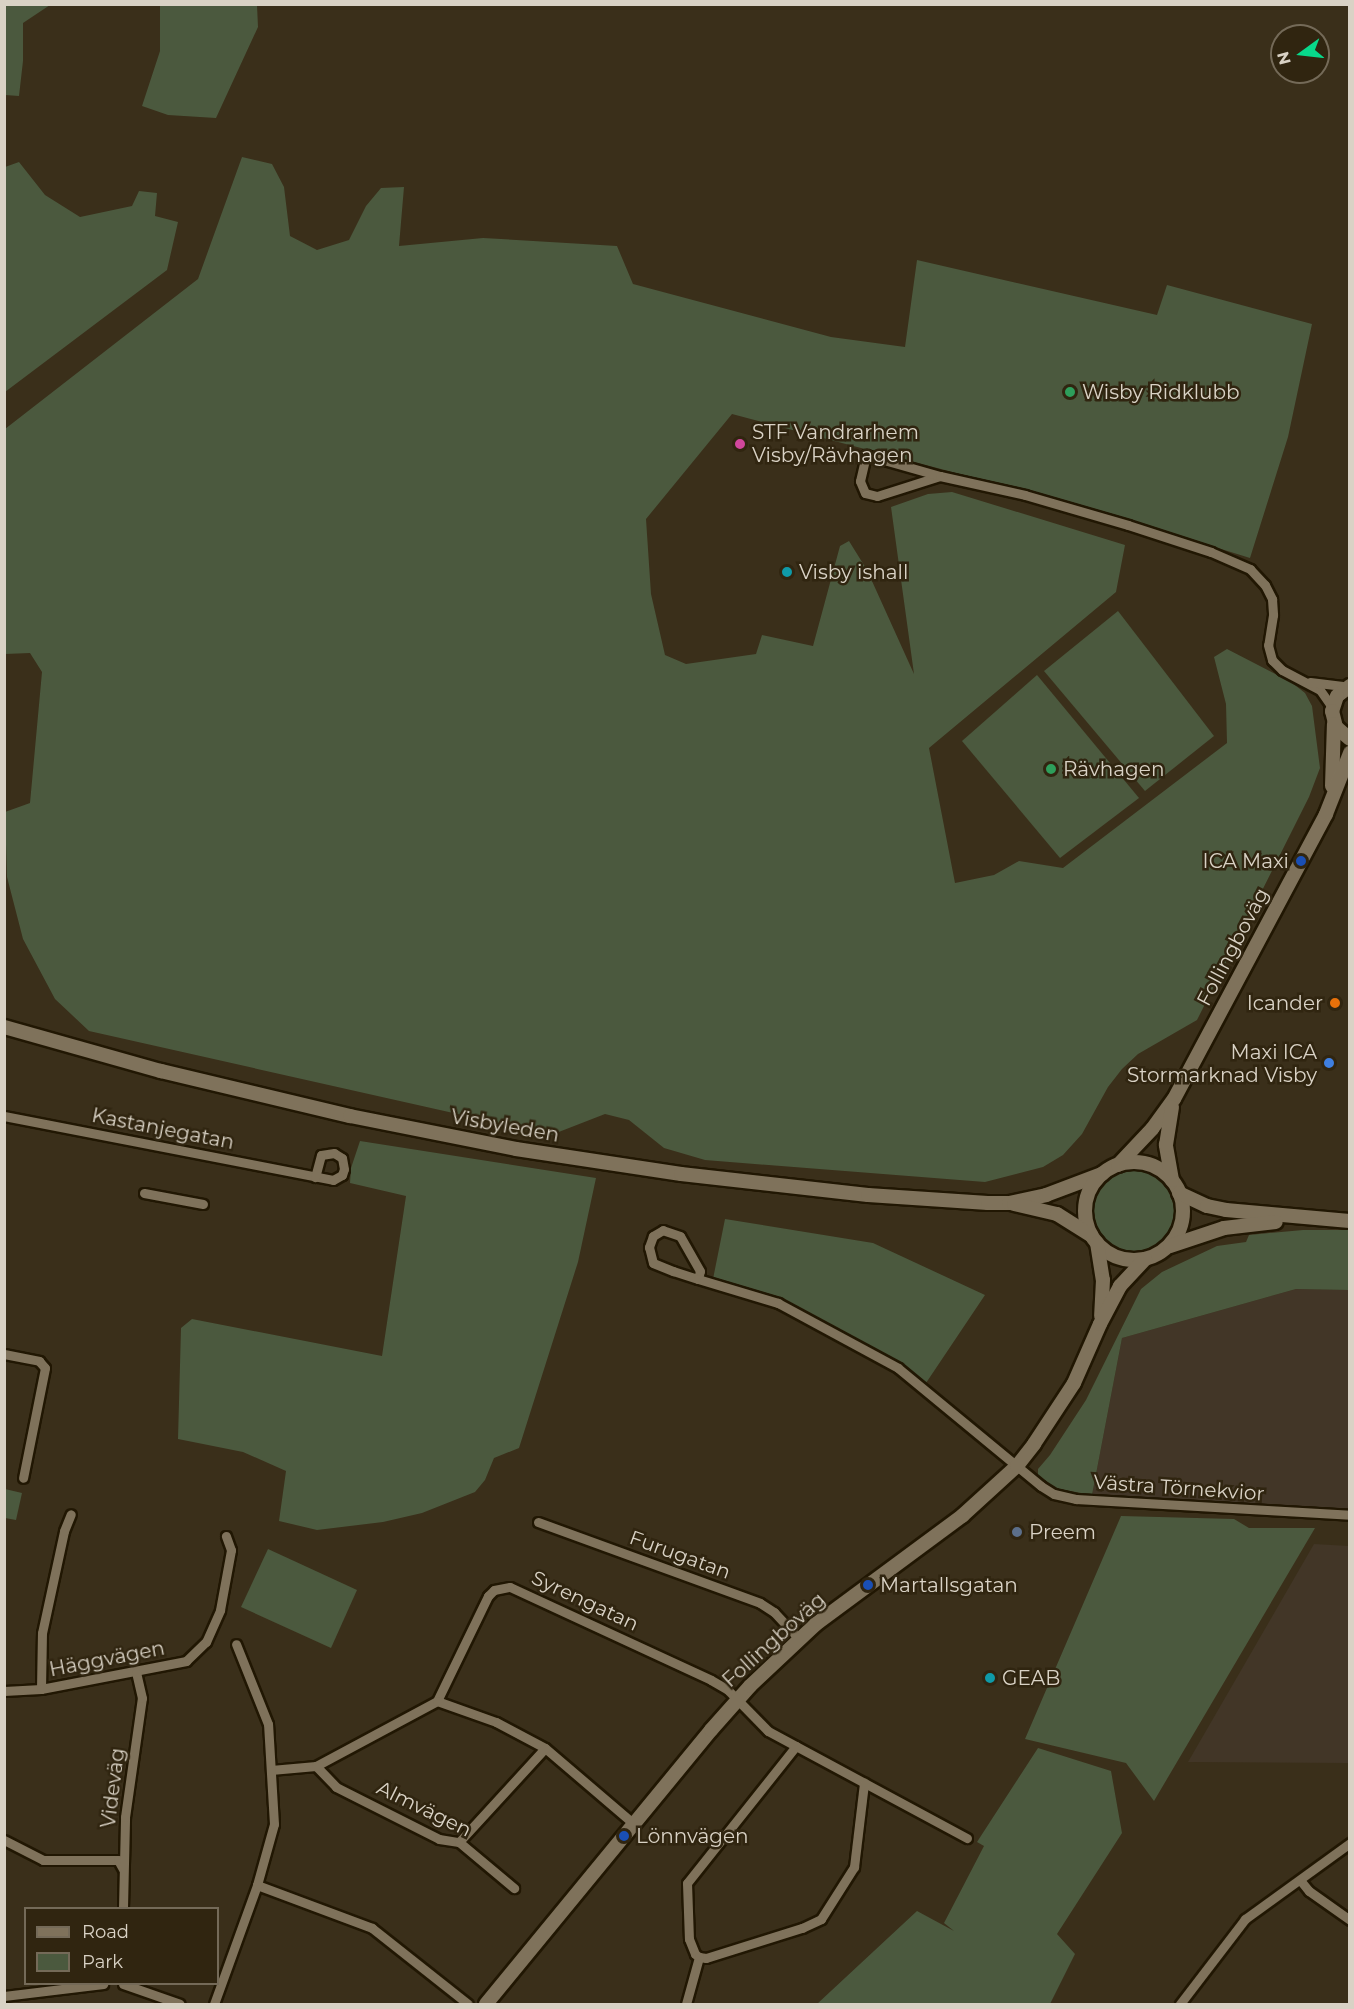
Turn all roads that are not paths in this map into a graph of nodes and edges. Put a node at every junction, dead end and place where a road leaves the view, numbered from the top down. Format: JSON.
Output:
{"nodes":[{"id":1,"x":940,"y":476,"type":"junction"},
{"id":2,"x":1308,"y":681,"type":"junction"},
{"id":3,"x":1349,"y":687,"type":"edge"},
{"id":4,"x":1332,"y":707,"type":"junction"},
{"id":5,"x":1334,"y":724,"type":"junction"},
{"id":6,"x":1350,"y":739,"type":"edge"},
{"id":7,"x":1350,"y":753,"type":"edge"},
{"id":8,"x":1326,"y":814,"type":"junction"},
{"id":9,"x":4,"y":1027,"type":"edge"},
{"id":10,"x":1174,"y":1099,"type":"junction"},
{"id":11,"x":4,"y":1116,"type":"edge"},
{"id":12,"x":1118,"y":1165,"type":"junction"},
{"id":13,"x":1102,"y":1174,"type":"junction"},
{"id":14,"x":315,"y":1176,"type":"dead end"},
{"id":15,"x":1172,"y":1180,"type":"junction"},
{"id":16,"x":144,"y":1193,"type":"dead end"},
{"id":17,"x":1179,"y":1193,"type":"junction"},
{"id":18,"x":1009,"y":1203,"type":"junction"},
{"id":19,"x":203,"y":1204,"type":"dead end"},
{"id":20,"x":1309,"y":1219,"type":"junction"},
{"id":21,"x":1350,"y":1221,"type":"edge"},
{"id":22,"x":1095,"y":1240,"type":"junction"},
{"id":23,"x":1168,"y":1247,"type":"junction"},
{"id":24,"x":1145,"y":1259,"type":"junction"},
{"id":25,"x":698,"y":1279,"type":"junction"},
{"id":26,"x":1100,"y":1324,"type":"junction"},
{"id":27,"x":4,"y":1354,"type":"edge"},
{"id":28,"x":1017,"y":1466,"type":"junction"},
{"id":29,"x":23,"y":1478,"type":"dead end"},
{"id":30,"x":71,"y":1514,"type":"dead end"},
{"id":31,"x":1350,"y":1515,"type":"edge"},
{"id":32,"x":538,"y":1522,"type":"dead end"},
{"id":33,"x":226,"y":1536,"type":"dead end"},
{"id":34,"x":799,"y":1639,"type":"junction"},
{"id":35,"x":236,"y":1644,"type":"dead end"},
{"id":36,"x":135,"y":1673,"type":"junction"},
{"id":37,"x":41,"y":1689,"type":"junction"},
{"id":38,"x":4,"y":1691,"type":"edge"},
{"id":39,"x":736,"y":1700,"type":"junction"},
{"id":40,"x":436,"y":1701,"type":"junction"},
{"id":41,"x":796,"y":1746,"type":"junction"},
{"id":42,"x":545,"y":1748,"type":"junction"},
{"id":43,"x":316,"y":1766,"type":"junction"},
{"id":44,"x":272,"y":1770,"type":"junction"},
{"id":45,"x":864,"y":1783,"type":"junction"},
{"id":46,"x":634,"y":1824,"type":"junction"},
{"id":47,"x":967,"y":1838,"type":"dead end"},
{"id":48,"x":4,"y":1840,"type":"edge"},
{"id":49,"x":459,"y":1842,"type":"junction"},
{"id":50,"x":1350,"y":1843,"type":"edge"},
{"id":51,"x":124,"y":1875,"type":"junction"},
{"id":52,"x":1300,"y":1880,"type":"junction"},
{"id":53,"x":257,"y":1885,"type":"junction"},
{"id":54,"x":514,"y":1888,"type":"dead end"},
{"id":55,"x":123,"y":1907,"type":"edge"},
{"id":56,"x":1350,"y":1920,"type":"edge"},
{"id":57,"x":699,"y":1957,"type":"junction"},
{"id":58,"x":88,"y":1985,"type":"edge"},
{"id":59,"x":128,"y":1985,"type":"edge"},
{"id":60,"x":4,"y":1996,"type":"edge"},
{"id":61,"x":180,"y":2004,"type":"edge"},
{"id":62,"x":214,"y":2004,"type":"edge"},
{"id":63,"x":468,"y":2004,"type":"edge"},
{"id":64,"x":486,"y":2004,"type":"edge"},
{"id":65,"x":686,"y":2004,"type":"edge"},
{"id":66,"x":1180,"y":2004,"type":"edge"}],
"edges":[{"from":1,"to":1,"type":"street"},
{"from":1,"to":2,"type":"street"},
{"from":2,"to":3,"type":"street"},
{"from":2,"to":4,"type":"street"},
{"from":3,"to":4,"type":"main road"},
{"from":4,"to":5,"type":"main road","name":"Follingboväg"},
{"from":5,"to":6,"type":"main road"},
{"from":5,"to":8,"type":"main road","name":"Follingboväg"},
{"from":7,"to":8,"type":"main road","name":"Follingboväg"},
{"from":8,"to":10,"type":"main road","name":"Follingboväg"},
{"from":9,"to":18,"type":"main road","name":"Visbyleden"},
{"from":10,"to":12,"type":"main road","name":"Follingboväg"},
{"from":10,"to":15,"type":"main road","name":"Follingboväg"},
{"from":11,"to":14,"type":"street","name":"Kastanjegatan"},
{"from":12,"to":13,"type":"main road"},
{"from":12,"to":15,"type":"main road"},
{"from":13,"to":18,"type":"main road","name":"Visbyleden"},
{"from":13,"to":22,"type":"main road"},
{"from":15,"to":17,"type":"main road"},
{"from":16,"to":19,"type":"street"},
{"from":17,"to":20,"type":"main road"},
{"from":17,"to":23,"type":"main road"},
{"from":18,"to":22,"type":"main road","name":"Visbyleden"},
{"from":20,"to":21,"type":"main road"},
{"from":20,"to":23,"type":"main road"},
{"from":22,"to":24,"type":"main road"},
{"from":22,"to":26,"type":"main road","name":"Follingboväg"},
{"from":23,"to":24,"type":"main road"},
{"from":24,"to":26,"type":"main road","name":"Follingboväg"},
{"from":25,"to":25,"type":"street"},
{"from":25,"to":28,"type":"street"},
{"from":26,"to":28,"type":"main road","name":"Follingboväg"},
{"from":27,"to":29,"type":"street"},
{"from":28,"to":31,"type":"street","name":"Västra Törnekvior"},
{"from":28,"to":34,"type":"main road","name":"Follingboväg"},
{"from":30,"to":37,"type":"street"},
{"from":32,"to":34,"type":"street","name":"Furugatan"},
{"from":33,"to":36,"type":"street","name":"Häggvägen"},
{"from":34,"to":39,"type":"main road","name":"Follingboväg"},
{"from":35,"to":44,"type":"street"},
{"from":36,"to":37,"type":"street","name":"Häggvägen"},
{"from":36,"to":51,"type":"street","name":"Videväg"},
{"from":37,"to":38,"type":"street","name":"Häggvägen"},
{"from":39,"to":40,"type":"street","name":"Syrengatan"},
{"from":39,"to":41,"type":"street","name":"Syrengatan"},
{"from":39,"to":46,"type":"main road","name":"Follingboväg"},
{"from":40,"to":42,"type":"street"},
{"from":40,"to":43,"type":"street"},
{"from":41,"to":45,"type":"street","name":"Syrengatan"},
{"from":41,"to":57,"type":"street"},
{"from":42,"to":46,"type":"street"},
{"from":42,"to":49,"type":"street"},
{"from":43,"to":44,"type":"street"},
{"from":43,"to":49,"type":"street","name":"Almvägen"},
{"from":44,"to":53,"type":"street"},
{"from":45,"to":47,"type":"street","name":"Syrengatan"},
{"from":45,"to":57,"type":"street"},
{"from":46,"to":64,"type":"main road","name":"Follingboväg"},
{"from":48,"to":51,"type":"street"},
{"from":49,"to":54,"type":"street","name":"Almvägen"},
{"from":50,"to":52,"type":"street"},
{"from":51,"to":55,"type":"street","name":"Videväg"},
{"from":52,"to":56,"type":"street"},
{"from":52,"to":66,"type":"street"},
{"from":53,"to":62,"type":"street"},
{"from":53,"to":63,"type":"street"},
{"from":57,"to":65,"type":"street"},
{"from":58,"to":60,"type":"street"},
{"from":59,"to":61,"type":"street"}]}
